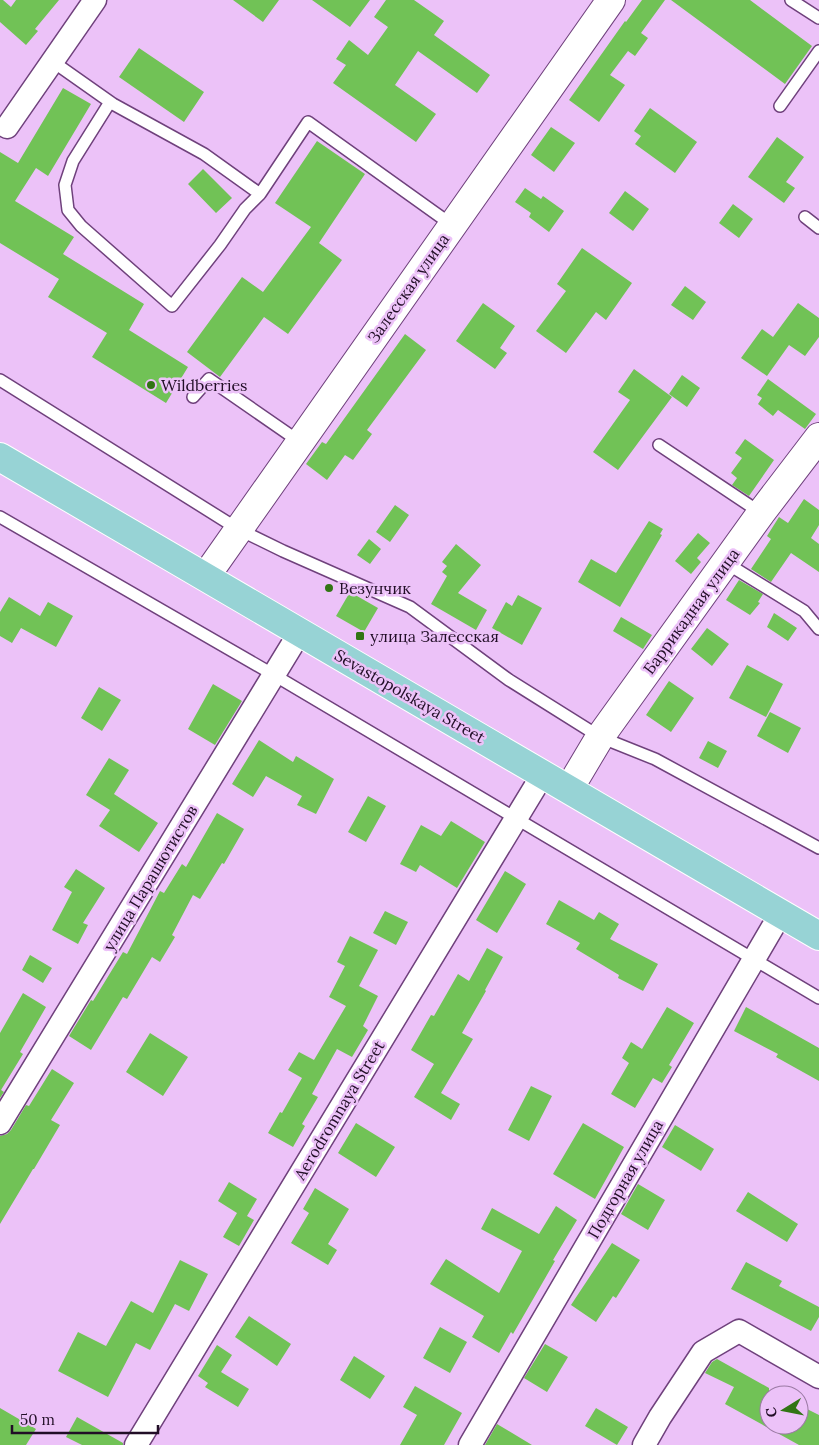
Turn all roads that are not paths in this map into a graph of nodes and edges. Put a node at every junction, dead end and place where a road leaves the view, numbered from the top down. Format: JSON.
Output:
{"nodes":[{"id":1,"x":95,"y":0,"type":"edge"},
{"id":2,"x":611,"y":0,"type":"edge"},
{"id":3,"x":791,"y":0,"type":"edge"},
{"id":4,"x":819,"y":18,"type":"edge"},
{"id":5,"x":819,"y":51,"type":"edge"},
{"id":6,"x":52,"y":62,"type":"junction"},
{"id":7,"x":110,"y":102,"type":"junction"},
{"id":8,"x":780,"y":106,"type":"dead end"},
{"id":9,"x":7,"y":127,"type":"dead end"},
{"id":10,"x":260,"y":194,"type":"junction"},
{"id":11,"x":805,"y":218,"type":"dead end"},
{"id":12,"x":452,"y":225,"type":"junction"},
{"id":13,"x":819,"y":228,"type":"edge"},
{"id":14,"x":0,"y":380,"type":"edge"},
{"id":15,"x":193,"y":397,"type":"dead end"},
{"id":16,"x":819,"y":437,"type":"edge"},
{"id":17,"x":300,"y":442,"type":"junction"},
{"id":18,"x":659,"y":445,"type":"dead end"},
{"id":19,"x":0,"y":457,"type":"edge"},
{"id":20,"x":761,"y":513,"type":"junction"},
{"id":21,"x":0,"y":518,"type":"edge"},
{"id":22,"x":238,"y":529,"type":"junction"},
{"id":23,"x":726,"y":563,"type":"junction"},
{"id":24,"x":206,"y":576,"type":"junction"},
{"id":25,"x":819,"y":629,"type":"edge"},
{"id":26,"x":300,"y":632,"type":"junction"},
{"id":27,"x":274,"y":675,"type":"junction"},
{"id":28,"x":600,"y":737,"type":"junction"},
{"id":29,"x":543,"y":774,"type":"junction"},
{"id":30,"x":569,"y":789,"type":"junction"},
{"id":31,"x":516,"y":819,"type":"junction"},
{"id":32,"x":819,"y":848,"type":"edge"},
{"id":33,"x":780,"y":913,"type":"junction"},
{"id":34,"x":819,"y":936,"type":"edge"},
{"id":35,"x":753,"y":960,"type":"junction"},
{"id":36,"x":819,"y":998,"type":"edge"},
{"id":37,"x":0,"y":1123,"type":"edge"},
{"id":38,"x":819,"y":1377,"type":"edge"},
{"id":39,"x":136,"y":1445,"type":"edge"},
{"id":40,"x":470,"y":1445,"type":"edge"},
{"id":41,"x":644,"y":1445,"type":"edge"}],
"edges":[{"from":1,"to":6,"type":"street"},
{"from":2,"to":12,"type":"main road","name":"Залесская улица"},
{"from":3,"to":4,"type":"lane"},
{"from":5,"to":8,"type":"lane"},
{"from":6,"to":7,"type":"lane"},
{"from":6,"to":9,"type":"street"},
{"from":7,"to":10,"type":"lane"},
{"from":7,"to":10,"type":"lane"},
{"from":10,"to":12,"type":"lane"},
{"from":11,"to":13,"type":"lane"},
{"from":12,"to":17,"type":"main road","name":"Залесская улица"},
{"from":14,"to":22,"type":"lane"},
{"from":15,"to":17,"type":"lane"},
{"from":16,"to":20,"type":"main road","name":"Баррикадная улица"},
{"from":17,"to":22,"type":"main road","name":"Залесская улица"},
{"from":18,"to":20,"type":"lane"},
{"from":19,"to":24,"type":"main road","name":"Sevastopolskaya Street"},
{"from":20,"to":23,"type":"main road","name":"Баррикадная улица"},
{"from":21,"to":27,"type":"lane"},
{"from":22,"to":24,"type":"main road","name":"Залесская улица"},
{"from":22,"to":28,"type":"lane"},
{"from":23,"to":25,"type":"lane"},
{"from":23,"to":28,"type":"main road","name":"Баррикадная улица"},
{"from":24,"to":26,"type":"main road","name":"Sevastopolskaya Street"},
{"from":26,"to":27,"type":"street","name":"улица Парашютистов"},
{"from":26,"to":29,"type":"main road","name":"Sevastopolskaya Street"},
{"from":27,"to":31,"type":"lane"},
{"from":27,"to":37,"type":"street","name":"улица Парашютистов"},
{"from":28,"to":30,"type":"main road","name":"Баррикадная улица"},
{"from":28,"to":32,"type":"lane"},
{"from":29,"to":30,"type":"main road","name":"Sevastopolskaya Street"},
{"from":29,"to":31,"type":"street","name":"Aerodromnaya Street"},
{"from":30,"to":33,"type":"main road","name":"Sevastopolskaya Street"},
{"from":31,"to":35,"type":"lane"},
{"from":31,"to":39,"type":"street","name":"Aerodromnaya Street"},
{"from":33,"to":34,"type":"main road","name":"Sevastopolskaya Street"},
{"from":33,"to":35,"type":"street","name":"Подгорная улица"},
{"from":35,"to":36,"type":"lane"},
{"from":35,"to":40,"type":"street","name":"Подгорная улица"},
{"from":38,"to":41,"type":"street"}]}
